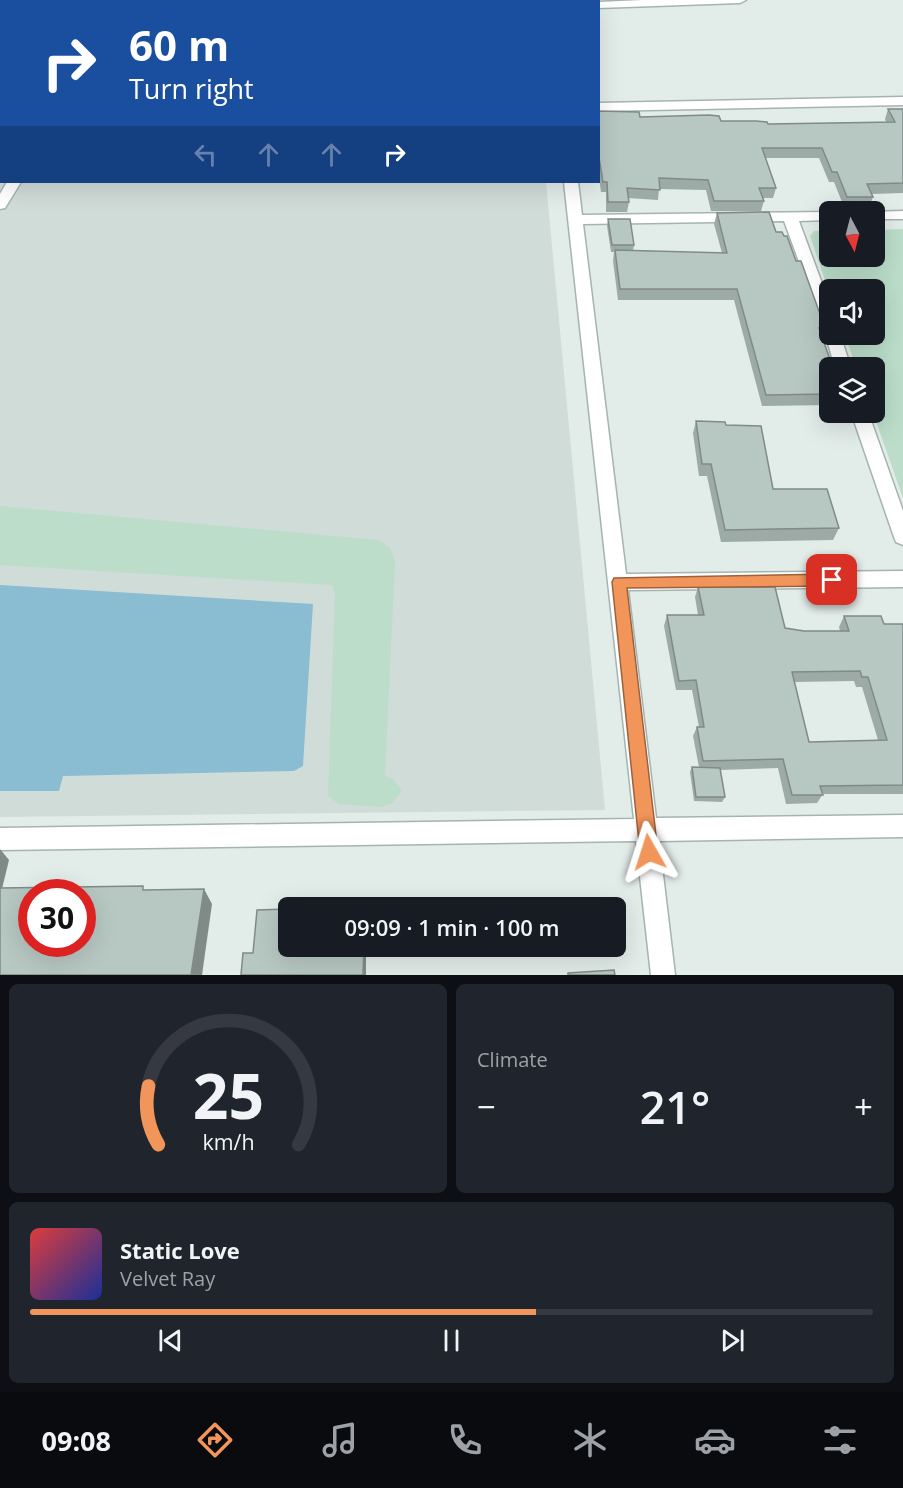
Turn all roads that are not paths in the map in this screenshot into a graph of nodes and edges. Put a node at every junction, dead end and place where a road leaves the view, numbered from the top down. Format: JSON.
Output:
{"nodes":[{"id":1,"x":740,"y":0,"type":"edge"},
{"id":2,"x":600,"y":4,"type":"edge"},
{"id":3,"x":903,"y":101,"type":"edge"},
{"id":4,"x":600,"y":107,"type":"edge"},
{"id":5,"x":13,"y":183,"type":"edge"},
{"id":6,"x":571,"y":183,"type":"edge"},
{"id":7,"x":0,"y":205,"type":"edge"},
{"id":8,"x":885,"y":215,"type":"edge"},
{"id":9,"x":903,"y":215,"type":"edge"},
{"id":10,"x":819,"y":216,"type":"edge"},
{"id":11,"x":790,"y":217,"type":"junction"},
{"id":12,"x":576,"y":220,"type":"junction"},
{"id":13,"x":819,"y":297,"type":"edge"},
{"id":14,"x":863,"y":423,"type":"edge"},
{"id":15,"x":903,"y":537,"type":"edge"},
{"id":16,"x":903,"y":579,"type":"edge"},
{"id":17,"x":619,"y":582,"type":"junction"},
{"id":18,"x":903,"y":826,"type":"edge"},
{"id":19,"x":646,"y":830,"type":"junction"},
{"id":20,"x":0,"y":839,"type":"edge"},
{"id":21,"x":663,"y":975,"type":"edge"}],
"edges":[{"from":1,"to":2,"type":"street"},
{"from":3,"to":4,"type":"street"},
{"from":5,"to":7,"type":"street"},
{"from":6,"to":12,"type":"street"},
{"from":8,"to":9,"type":"street"},
{"from":10,"to":11,"type":"street"},
{"from":11,"to":12,"type":"street"},
{"from":11,"to":13,"type":"street"},
{"from":12,"to":17,"type":"street"},
{"from":14,"to":15,"type":"street"},
{"from":16,"to":17,"type":"street"},
{"from":17,"to":19,"type":"street"},
{"from":18,"to":19,"type":"street"},
{"from":19,"to":20,"type":"street"},
{"from":19,"to":21,"type":"street"}]}
